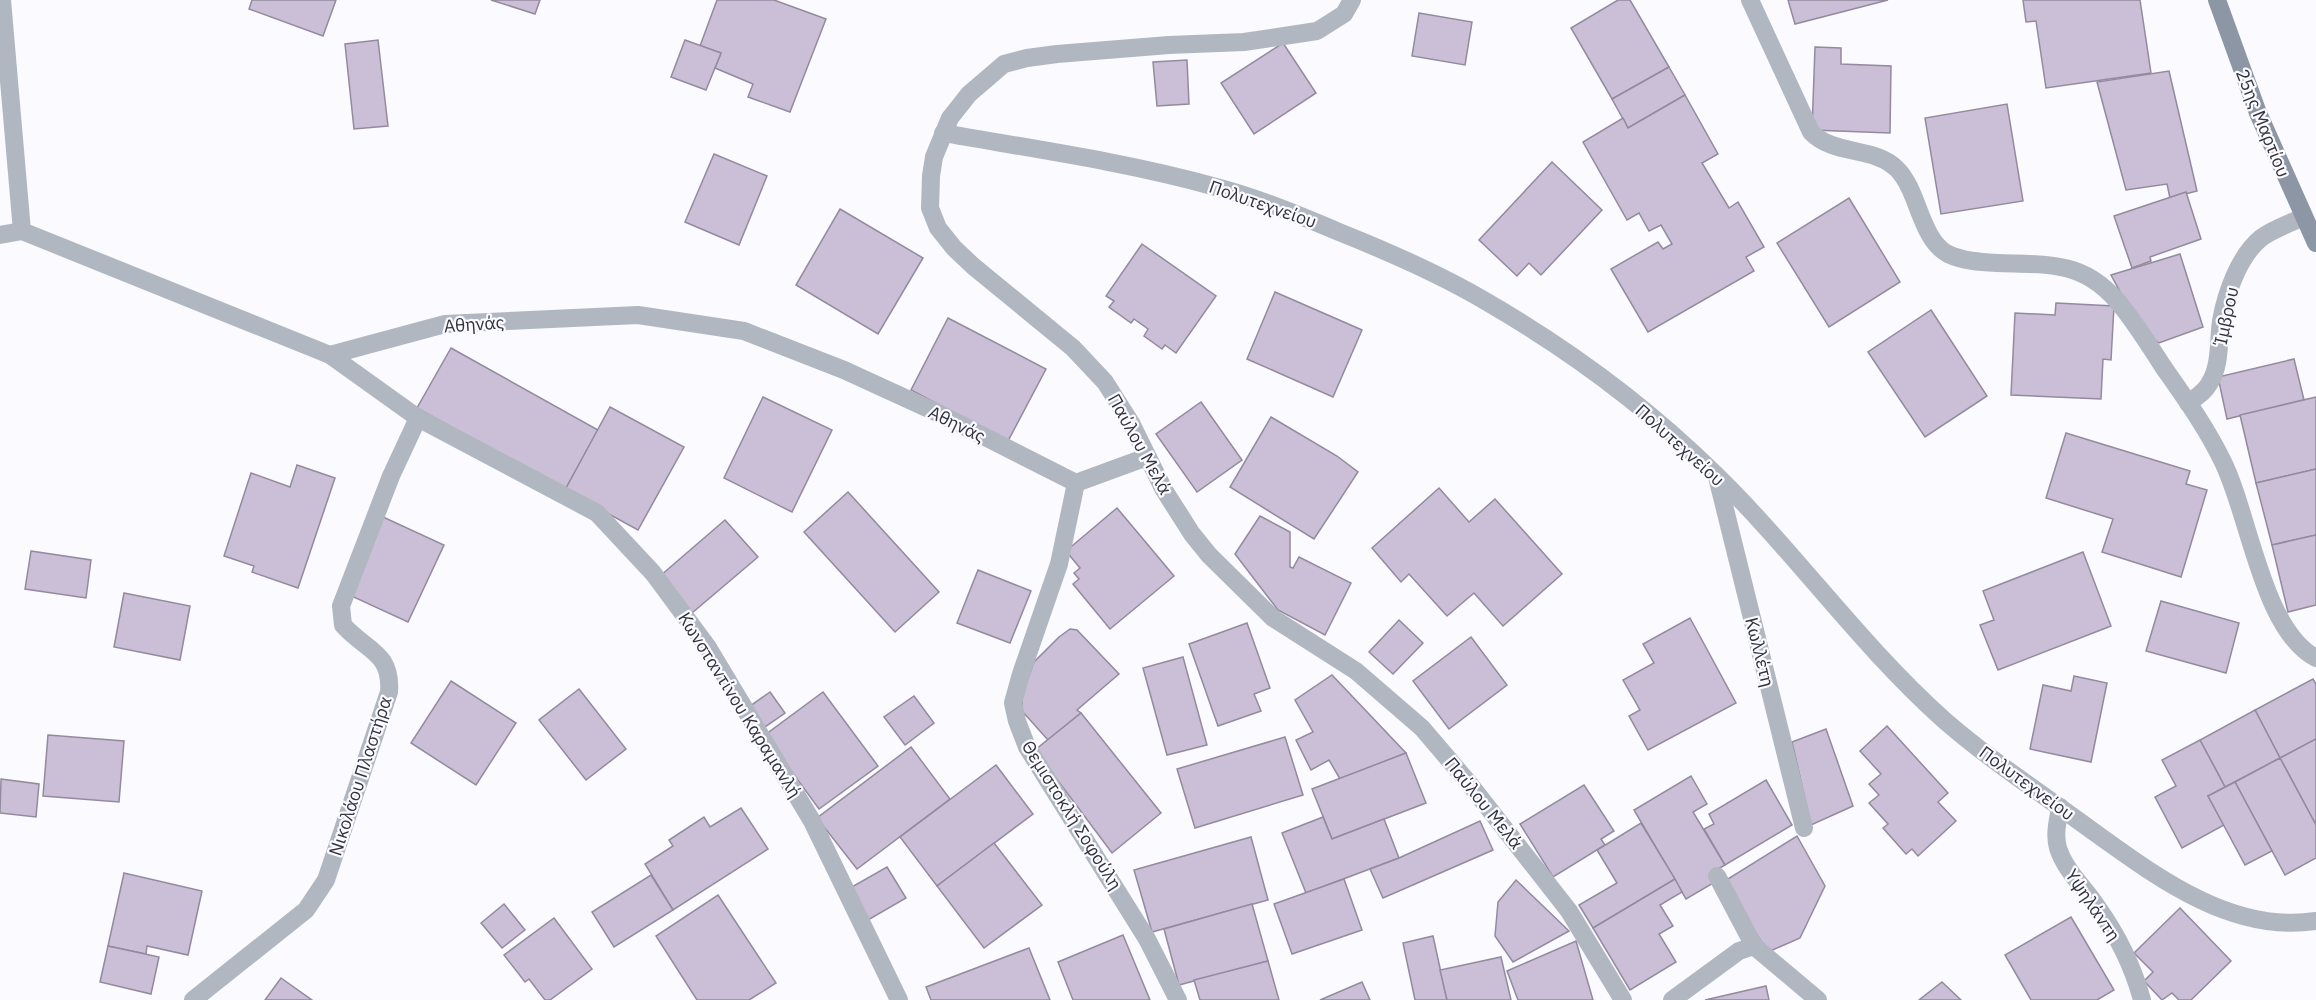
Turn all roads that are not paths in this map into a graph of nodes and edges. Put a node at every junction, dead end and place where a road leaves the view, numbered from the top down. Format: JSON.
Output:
{"nodes":[{"id":1,"x":2,"y":0,"type":"edge"},
{"id":2,"x":1352,"y":0,"type":"edge"},
{"id":3,"x":1750,"y":0,"type":"edge"},
{"id":4,"x":2217,"y":0,"type":"edge"},
{"id":5,"x":943,"y":133,"type":"junction"},
{"id":6,"x":2303,"y":217,"type":"junction"},
{"id":7,"x":22,"y":231,"type":"junction"},
{"id":8,"x":0,"y":235,"type":"edge"},
{"id":9,"x":2316,"y":243,"type":"edge"},
{"id":10,"x":330,"y":355,"type":"junction"},
{"id":11,"x":2188,"y":403,"type":"junction"},
{"id":12,"x":418,"y":418,"type":"junction"},
{"id":13,"x":1147,"y":457,"type":"junction"},
{"id":14,"x":1717,"y":476,"type":"junction"},
{"id":15,"x":1076,"y":483,"type":"junction"},
{"id":16,"x":2316,"y":658,"type":"edge"},
{"id":17,"x":2060,"y":807,"type":"junction"},
{"id":18,"x":1803,"y":828,"type":"dead end"},
{"id":19,"x":1717,"y":876,"type":"dead end"},
{"id":20,"x":2316,"y":921,"type":"edge"},
{"id":21,"x":1754,"y":946,"type":"junction"},
{"id":22,"x":193,"y":1000,"type":"edge"},
{"id":23,"x":899,"y":1000,"type":"edge"},
{"id":24,"x":1178,"y":1000,"type":"edge"},
{"id":25,"x":1623,"y":1000,"type":"edge"},
{"id":26,"x":1672,"y":1000,"type":"edge"},
{"id":27,"x":1818,"y":1000,"type":"edge"},
{"id":28,"x":2142,"y":1000,"type":"edge"}],
"edges":[{"from":1,"to":7,"type":"street"},
{"from":2,"to":5,"type":"street","name":"Παύλου Μελά"},
{"from":3,"to":11,"type":"street"},
{"from":4,"to":6,"type":"main road","name":"25ης Μαρτίου"},
{"from":5,"to":13,"type":"street","name":"Παύλου Μελά"},
{"from":5,"to":14,"type":"street","name":"Πολυτεχνείου"},
{"from":6,"to":9,"type":"main road","name":"25ης Μαρτίου"},
{"from":6,"to":11,"type":"street","name":"Ίμβρου"},
{"from":7,"to":8,"type":"street"},
{"from":7,"to":10,"type":"street"},
{"from":10,"to":12,"type":"street","name":"Κωνσταντίνου Καραμανλή"},
{"from":10,"to":15,"type":"street","name":"Αθηνάς"},
{"from":11,"to":16,"type":"street"},
{"from":12,"to":22,"type":"street","name":"Νικολάου Πλαστήρα"},
{"from":12,"to":23,"type":"street","name":"Κωνσταντίνου Καραμανλή"},
{"from":13,"to":15,"type":"street"},
{"from":13,"to":25,"type":"street","name":"Παύλου Μελά"},
{"from":14,"to":17,"type":"street","name":"Πολυτεχνείου"},
{"from":14,"to":18,"type":"street","name":"Κωλλέτη"},
{"from":15,"to":24,"type":"street","name":"Θεμιστοκλή Σοφούλη"},
{"from":17,"to":20,"type":"street","name":"Πολυτεχνείου"},
{"from":17,"to":28,"type":"street","name":"Υψηλάντη"},
{"from":19,"to":21,"type":"street"},
{"from":21,"to":26,"type":"street"},
{"from":21,"to":27,"type":"street"}]}
